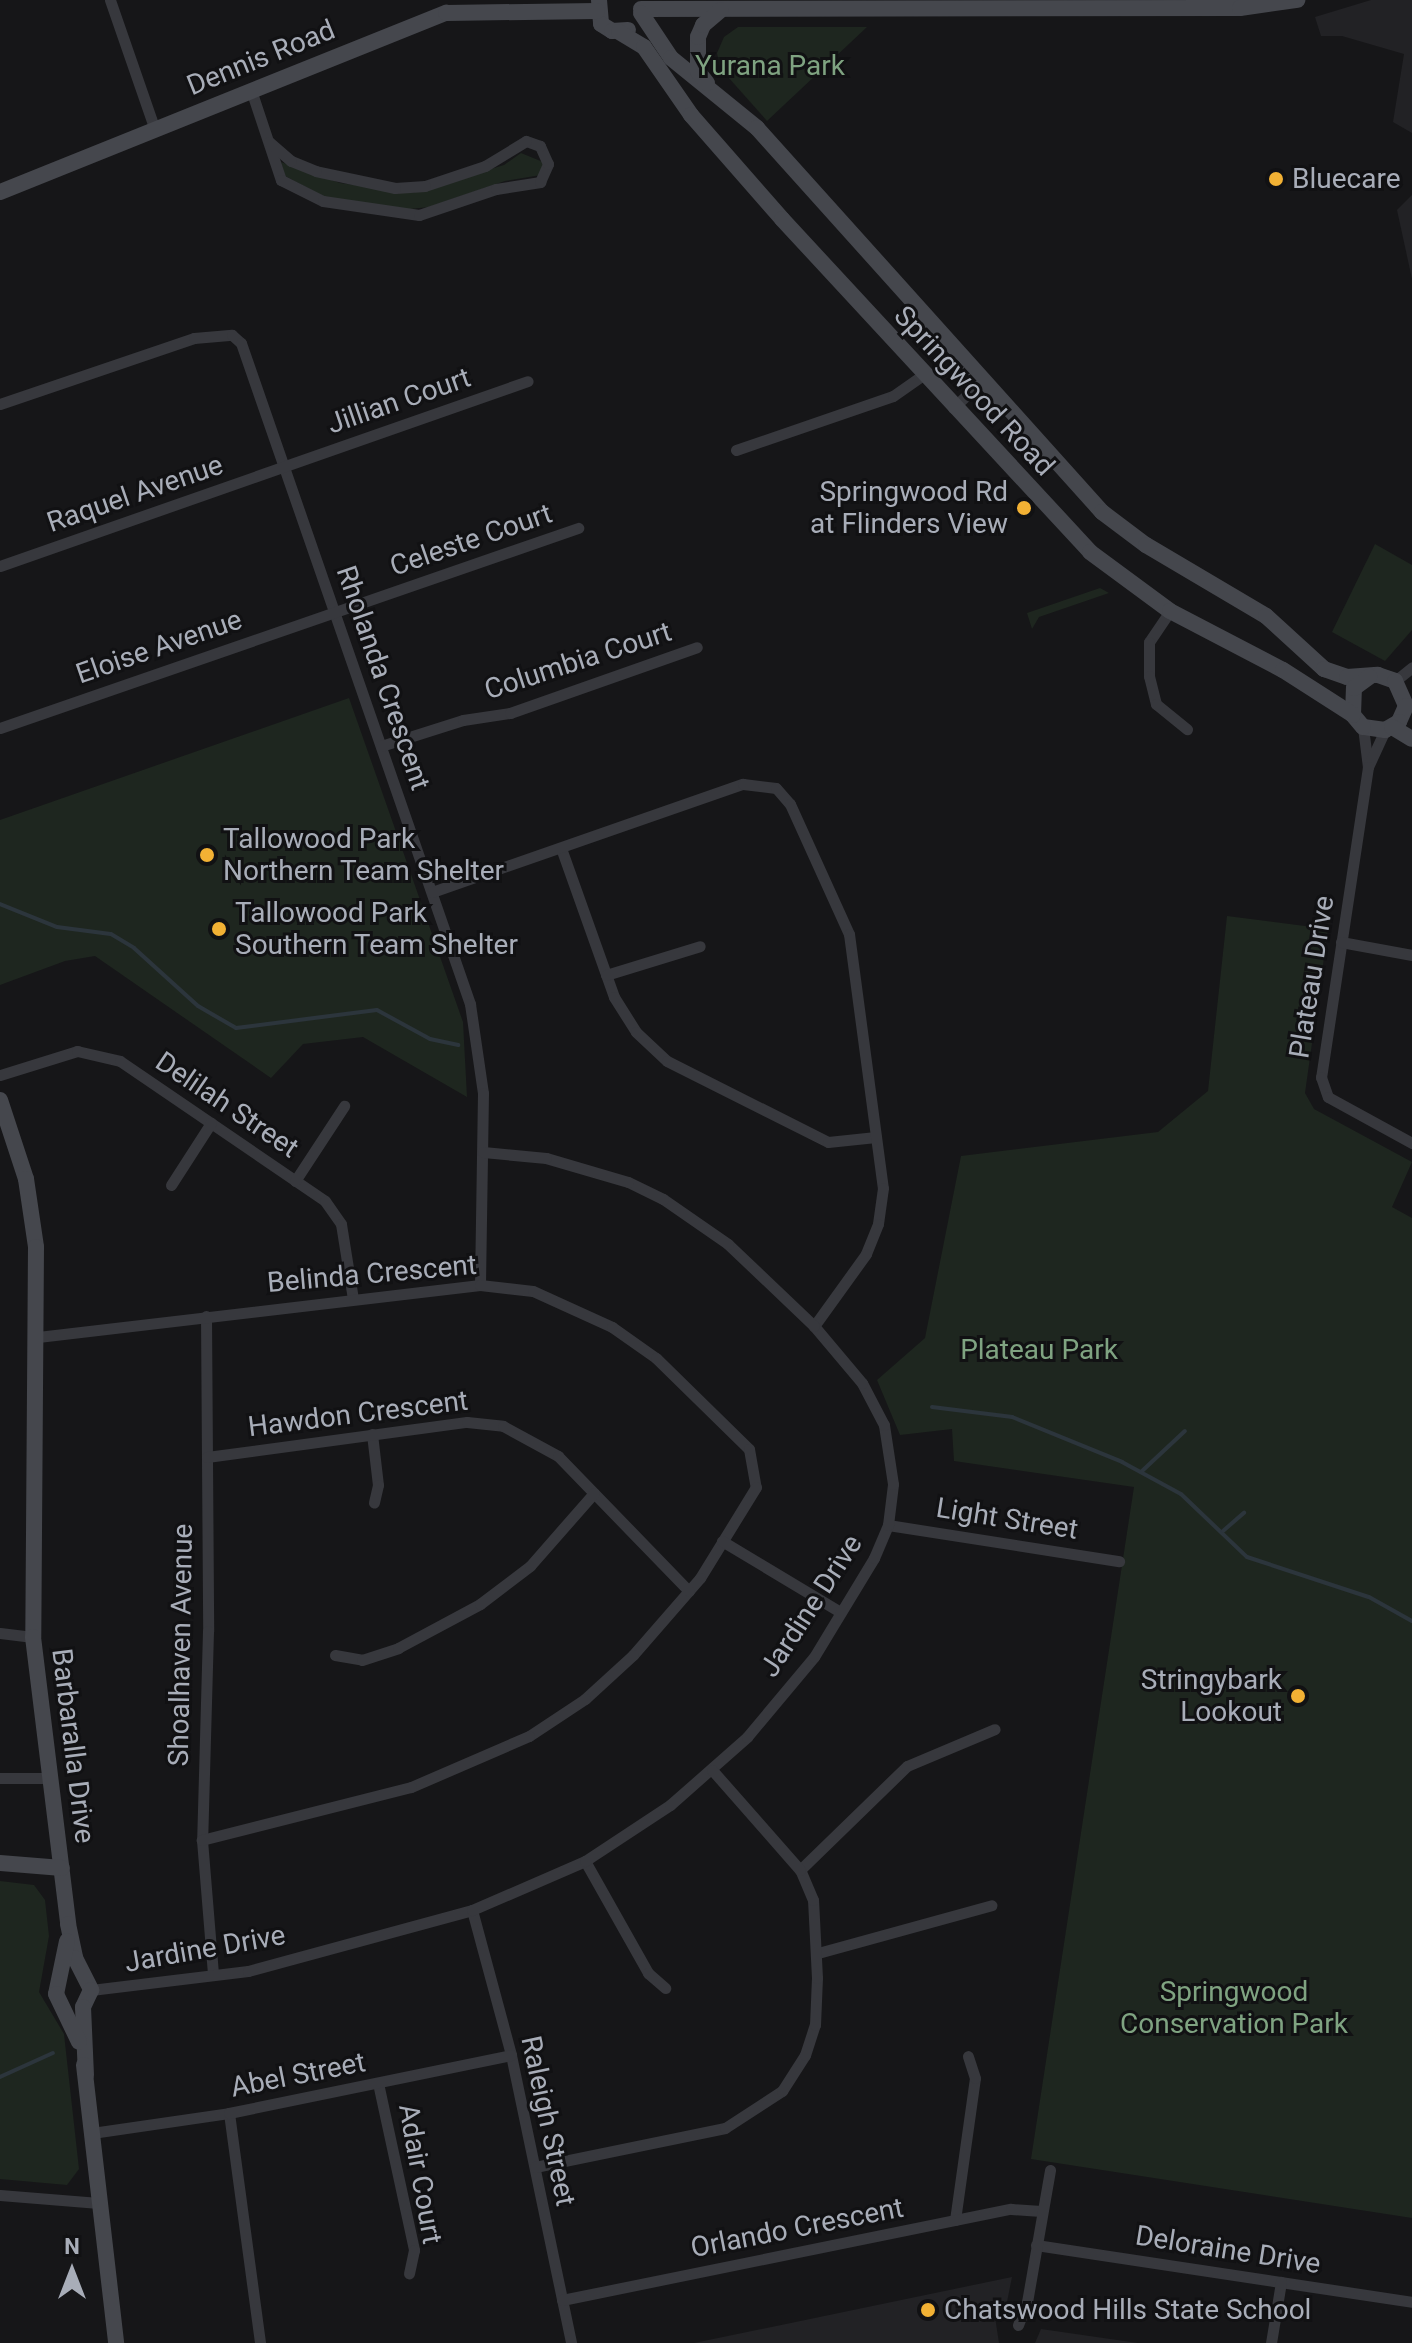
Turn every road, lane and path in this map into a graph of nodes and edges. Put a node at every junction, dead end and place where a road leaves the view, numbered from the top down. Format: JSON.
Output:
{"nodes":[{"id":1,"x":110,"y":0,"type":"edge"},
{"id":2,"x":561,"y":0,"type":"edge"},
{"id":3,"x":1297,"y":0,"type":"edge"},
{"id":4,"x":598,"y":3,"type":"edge"},
{"id":5,"x":640,"y":7,"type":"edge"},
{"id":6,"x":541,"y":10,"type":"junction"},
{"id":7,"x":721,"y":10,"type":"junction"},
{"id":8,"x":619,"y":32,"type":"junction"},
{"id":9,"x":251,"y":90,"type":"junction"},
{"id":10,"x":718,"y":97,"type":"junction"},
{"id":11,"x":155,"y":130,"type":"junction"},
{"id":12,"x":269,"y":142,"type":"junction"},
{"id":13,"x":0,"y":192,"type":"edge"},
{"id":14,"x":923,"y":375,"type":"junction"},
{"id":15,"x":528,"y":381,"type":"dead end"},
{"id":16,"x":981,"y":382,"type":"junction"},
{"id":17,"x":0,"y":404,"type":"edge"},
{"id":18,"x":953,"y":408,"type":"junction"},
{"id":19,"x":736,"y":450,"type":"dead end"},
{"id":20,"x":285,"y":467,"type":"junction"},
{"id":21,"x":578,"y":528,"type":"dead end"},
{"id":22,"x":0,"y":566,"type":"edge"},
{"id":23,"x":1170,"y":611,"type":"junction"},
{"id":24,"x":334,"y":612,"type":"junction"},
{"id":25,"x":697,"y":647,"type":"dead end"},
{"id":26,"x":1412,"y":667,"type":"edge"},
{"id":27,"x":1369,"y":677,"type":"junction"},
{"id":28,"x":1395,"y":681,"type":"junction"},
{"id":29,"x":1408,"y":700,"type":"edge"},
{"id":30,"x":1358,"y":721,"type":"junction"},
{"id":31,"x":0,"y":728,"type":"edge"},
{"id":32,"x":1187,"y":729,"type":"dead end"},
{"id":33,"x":1388,"y":729,"type":"junction"},
{"id":34,"x":1412,"y":739,"type":"edge"},
{"id":35,"x":381,"y":746,"type":"junction"},
{"id":36,"x":1368,"y":767,"type":"junction"},
{"id":37,"x":561,"y":848,"type":"junction"},
{"id":38,"x":432,"y":892,"type":"junction"},
{"id":39,"x":1341,"y":942,"type":"junction"},
{"id":40,"x":700,"y":946,"type":"dead end"},
{"id":41,"x":1412,"y":955,"type":"edge"},
{"id":42,"x":606,"y":975,"type":"junction"},
{"id":43,"x":0,"y":1075,"type":"edge"},
{"id":44,"x":0,"y":1100,"type":"edge"},
{"id":45,"x":344,"y":1106,"type":"dead end"},
{"id":46,"x":211,"y":1123,"type":"junction"},
{"id":47,"x":876,"y":1137,"type":"junction"},
{"id":48,"x":1412,"y":1143,"type":"edge"},
{"id":49,"x":483,"y":1152,"type":"junction"},
{"id":50,"x":295,"y":1181,"type":"junction"},
{"id":51,"x":171,"y":1185,"type":"dead end"},
{"id":52,"x":480,"y":1285,"type":"junction"},
{"id":53,"x":353,"y":1299,"type":"junction"},
{"id":54,"x":206,"y":1316,"type":"junction"},
{"id":55,"x":814,"y":1326,"type":"junction"},
{"id":56,"x":38,"y":1337,"type":"junction"},
{"id":57,"x":372,"y":1434,"type":"junction"},
{"id":58,"x":207,"y":1457,"type":"junction"},
{"id":59,"x":594,"y":1493,"type":"junction"},
{"id":60,"x":374,"y":1503,"type":"dead end"},
{"id":61,"x":888,"y":1525,"type":"junction"},
{"id":62,"x":722,"y":1541,"type":"junction"},
{"id":63,"x":1119,"y":1561,"type":"dead end"},
{"id":64,"x":689,"y":1591,"type":"junction"},
{"id":65,"x":840,"y":1612,"type":"junction"},
{"id":66,"x":0,"y":1633,"type":"edge"},
{"id":67,"x":33,"y":1637,"type":"junction"},
{"id":68,"x":335,"y":1655,"type":"dead end"},
{"id":69,"x":995,"y":1729,"type":"dead end"},
{"id":70,"x":712,"y":1770,"type":"junction"},
{"id":71,"x":0,"y":1778,"type":"edge"},
{"id":72,"x":52,"y":1778,"type":"junction"},
{"id":73,"x":202,"y":1840,"type":"junction"},
{"id":74,"x":585,"y":1861,"type":"junction"},
{"id":75,"x":0,"y":1863,"type":"edge"},
{"id":76,"x":62,"y":1868,"type":"junction"},
{"id":77,"x":800,"y":1870,"type":"junction"},
{"id":78,"x":992,"y":1905,"type":"dead end"},
{"id":79,"x":472,"y":1910,"type":"junction"},
{"id":80,"x":68,"y":1924,"type":"junction"},
{"id":81,"x":818,"y":1953,"type":"junction"},
{"id":82,"x":213,"y":1973,"type":"junction"},
{"id":83,"x":60,"y":1982,"type":"junction"},
{"id":84,"x":87,"y":1984,"type":"junction"},
{"id":85,"x":665,"y":1988,"type":"dead end"},
{"id":86,"x":75,"y":2007,"type":"junction"},
{"id":87,"x":511,"y":2055,"type":"junction"},
{"id":88,"x":968,"y":2056,"type":"dead end"},
{"id":89,"x":378,"y":2083,"type":"junction"},
{"id":90,"x":229,"y":2113,"type":"junction"},
{"id":91,"x":92,"y":2133,"type":"junction"},
{"id":92,"x":535,"y":2167,"type":"junction"},
{"id":93,"x":1050,"y":2170,"type":"dead end"},
{"id":94,"x":0,"y":2195,"type":"edge"},
{"id":95,"x":99,"y":2203,"type":"junction"},
{"id":96,"x":1041,"y":2211,"type":"junction"},
{"id":97,"x":955,"y":2220,"type":"junction"},
{"id":98,"x":1036,"y":2245,"type":"junction"},
{"id":99,"x":409,"y":2273,"type":"dead end"},
{"id":100,"x":1281,"y":2282,"type":"junction"},
{"id":101,"x":562,"y":2300,"type":"junction"},
{"id":102,"x":1412,"y":2302,"type":"edge"},
{"id":103,"x":1018,"y":2325,"type":"dead end"},
{"id":104,"x":116,"y":2343,"type":"edge"},
{"id":105,"x":260,"y":2343,"type":"edge"},
{"id":106,"x":571,"y":2343,"type":"edge"},
{"id":107,"x":1271,"y":2343,"type":"edge"}],
"edges":[{"from":1,"to":11,"type":"street"},
{"from":2,"to":6,"type":"street"},
{"from":3,"to":7,"type":"street"},
{"from":4,"to":6,"type":"street","name":"Dennis Road"},
{"from":4,"to":8,"type":"street","name":"Springwood Road"},
{"from":5,"to":7,"type":"street"},
{"from":5,"to":8,"type":"street"},
{"from":5,"to":10,"type":"street","name":"Springwood Road"},
{"from":6,"to":9,"type":"street","name":"Dennis Road"},
{"from":7,"to":10,"type":"street"},
{"from":8,"to":14,"type":"street","name":"Springwood Road"},
{"from":9,"to":11,"type":"street","name":"Dennis Road"},
{"from":9,"to":12,"type":"street"},
{"from":10,"to":16,"type":"street","name":"Springwood Road"},
{"from":11,"to":13,"type":"street","name":"Dennis Road"},
{"from":12,"to":12,"type":"street"},
{"from":14,"to":18,"type":"street","name":"Springwood Road"},
{"from":14,"to":19,"type":"street"},
{"from":15,"to":20,"type":"street","name":"Jillian Court"},
{"from":16,"to":18,"type":"street"},
{"from":16,"to":27,"type":"street","name":"Springwood Road"},
{"from":17,"to":20,"type":"street","name":"Rholanda Crescent"},
{"from":18,"to":23,"type":"street","name":"Springwood Road"},
{"from":20,"to":22,"type":"street","name":"Raquel Avenue"},
{"from":20,"to":24,"type":"street","name":"Rholanda Crescent"},
{"from":21,"to":24,"type":"street","name":"Celeste Court"},
{"from":23,"to":30,"type":"street","name":"Springwood Road"},
{"from":23,"to":32,"type":"street"},
{"from":24,"to":31,"type":"street","name":"Eloise Avenue"},
{"from":24,"to":35,"type":"street","name":"Rholanda Crescent"},
{"from":25,"to":35,"type":"street","name":"Columbia Court"},
{"from":26,"to":28,"type":"street"},
{"from":27,"to":28,"type":"street"},
{"from":27,"to":30,"type":"street"},
{"from":28,"to":29,"type":"street"},
{"from":29,"to":33,"type":"street"},
{"from":30,"to":33,"type":"street"},
{"from":30,"to":36,"type":"street","name":"Plateau Drive"},
{"from":33,"to":34,"type":"street"},
{"from":33,"to":36,"type":"street","name":"Plateau Drive"},
{"from":35,"to":38,"type":"street","name":"Rholanda Crescent"},
{"from":36,"to":39,"type":"street","name":"Plateau Drive"},
{"from":37,"to":38,"type":"street"},
{"from":37,"to":42,"type":"street"},
{"from":37,"to":47,"type":"street"},
{"from":38,"to":49,"type":"street","name":"Rholanda Crescent"},
{"from":39,"to":41,"type":"street"},
{"from":39,"to":48,"type":"street","name":"Plateau Drive"},
{"from":40,"to":42,"type":"street"},
{"from":42,"to":47,"type":"street"},
{"from":43,"to":46,"type":"street","name":"Delilah Street"},
{"from":44,"to":56,"type":"street","name":"Barbaralla Drive"},
{"from":45,"to":50,"type":"street"},
{"from":46,"to":50,"type":"street","name":"Delilah Street"},
{"from":46,"to":51,"type":"street"},
{"from":47,"to":55,"type":"street"},
{"from":49,"to":52,"type":"street","name":"Rholanda Crescent"},
{"from":49,"to":55,"type":"street","name":"Jardine Drive"},
{"from":50,"to":53,"type":"street","name":"Delilah Street"},
{"from":52,"to":53,"type":"street","name":"Belinda Crescent"},
{"from":52,"to":62,"type":"street","name":"Belinda Crescent"},
{"from":53,"to":54,"type":"street","name":"Belinda Crescent"},
{"from":54,"to":56,"type":"street","name":"Belinda Crescent"},
{"from":54,"to":58,"type":"street","name":"Shoalhaven Avenue"},
{"from":55,"to":61,"type":"street","name":"Jardine Drive"},
{"from":56,"to":67,"type":"street","name":"Barbaralla Drive"},
{"from":57,"to":58,"type":"street","name":"Hawdon Crescent"},
{"from":57,"to":59,"type":"street","name":"Hawdon Crescent"},
{"from":57,"to":60,"type":"street"},
{"from":58,"to":73,"type":"street","name":"Shoalhaven Avenue"},
{"from":59,"to":64,"type":"street","name":"Hawdon Crescent"},
{"from":59,"to":68,"type":"street"},
{"from":61,"to":63,"type":"street","name":"Light Street"},
{"from":61,"to":65,"type":"street","name":"Jardine Drive"},
{"from":62,"to":64,"type":"street","name":"Belinda Crescent"},
{"from":62,"to":65,"type":"street"},
{"from":64,"to":73,"type":"street","name":"Belinda Crescent"},
{"from":65,"to":70,"type":"street","name":"Jardine Drive"},
{"from":66,"to":67,"type":"street"},
{"from":67,"to":72,"type":"street","name":"Barbaralla Drive"},
{"from":69,"to":77,"type":"street"},
{"from":70,"to":74,"type":"street","name":"Jardine Drive"},
{"from":70,"to":77,"type":"street"},
{"from":71,"to":72,"type":"street"},
{"from":72,"to":76,"type":"street","name":"Barbaralla Drive"},
{"from":73,"to":82,"type":"street","name":"Shoalhaven Avenue"},
{"from":74,"to":79,"type":"street","name":"Jardine Drive"},
{"from":74,"to":85,"type":"street"},
{"from":75,"to":76,"type":"street"},
{"from":76,"to":80,"type":"street","name":"Barbaralla Drive"},
{"from":77,"to":81,"type":"street"},
{"from":78,"to":81,"type":"street"},
{"from":79,"to":82,"type":"street","name":"Jardine Drive"},
{"from":79,"to":87,"type":"street","name":"Raleigh Street"},
{"from":80,"to":83,"type":"street","name":"Barbaralla Drive"},
{"from":80,"to":84,"type":"street","name":"Barbaralla Drive"},
{"from":81,"to":92,"type":"street"},
{"from":82,"to":84,"type":"street","name":"Jardine Drive"},
{"from":83,"to":84,"type":"street"},
{"from":83,"to":86,"type":"street","name":"Barbaralla Drive"},
{"from":84,"to":86,"type":"street"},
{"from":86,"to":91,"type":"street","name":"Barbaralla Drive"},
{"from":87,"to":89,"type":"street","name":"Abel Street"},
{"from":87,"to":92,"type":"street","name":"Raleigh Street"},
{"from":88,"to":97,"type":"street"},
{"from":89,"to":90,"type":"street","name":"Abel Street"},
{"from":89,"to":99,"type":"street","name":"Adair Court"},
{"from":90,"to":91,"type":"street","name":"Abel Street"},
{"from":90,"to":105,"type":"street"},
{"from":91,"to":95,"type":"street","name":"Barbaralla Drive"},
{"from":92,"to":101,"type":"street","name":"Raleigh Street"},
{"from":93,"to":96,"type":"street"},
{"from":94,"to":95,"type":"street"},
{"from":95,"to":104,"type":"street","name":"Barbaralla Drive"},
{"from":96,"to":97,"type":"street","name":"Orlando Crescent"},
{"from":96,"to":98,"type":"street"},
{"from":97,"to":101,"type":"street","name":"Orlando Crescent"},
{"from":98,"to":100,"type":"street","name":"Deloraine Drive"},
{"from":98,"to":103,"type":"street"},
{"from":100,"to":102,"type":"street","name":"Deloraine Drive"},
{"from":100,"to":107,"type":"street"},
{"from":101,"to":106,"type":"street","name":"Raleigh Street"}]}
